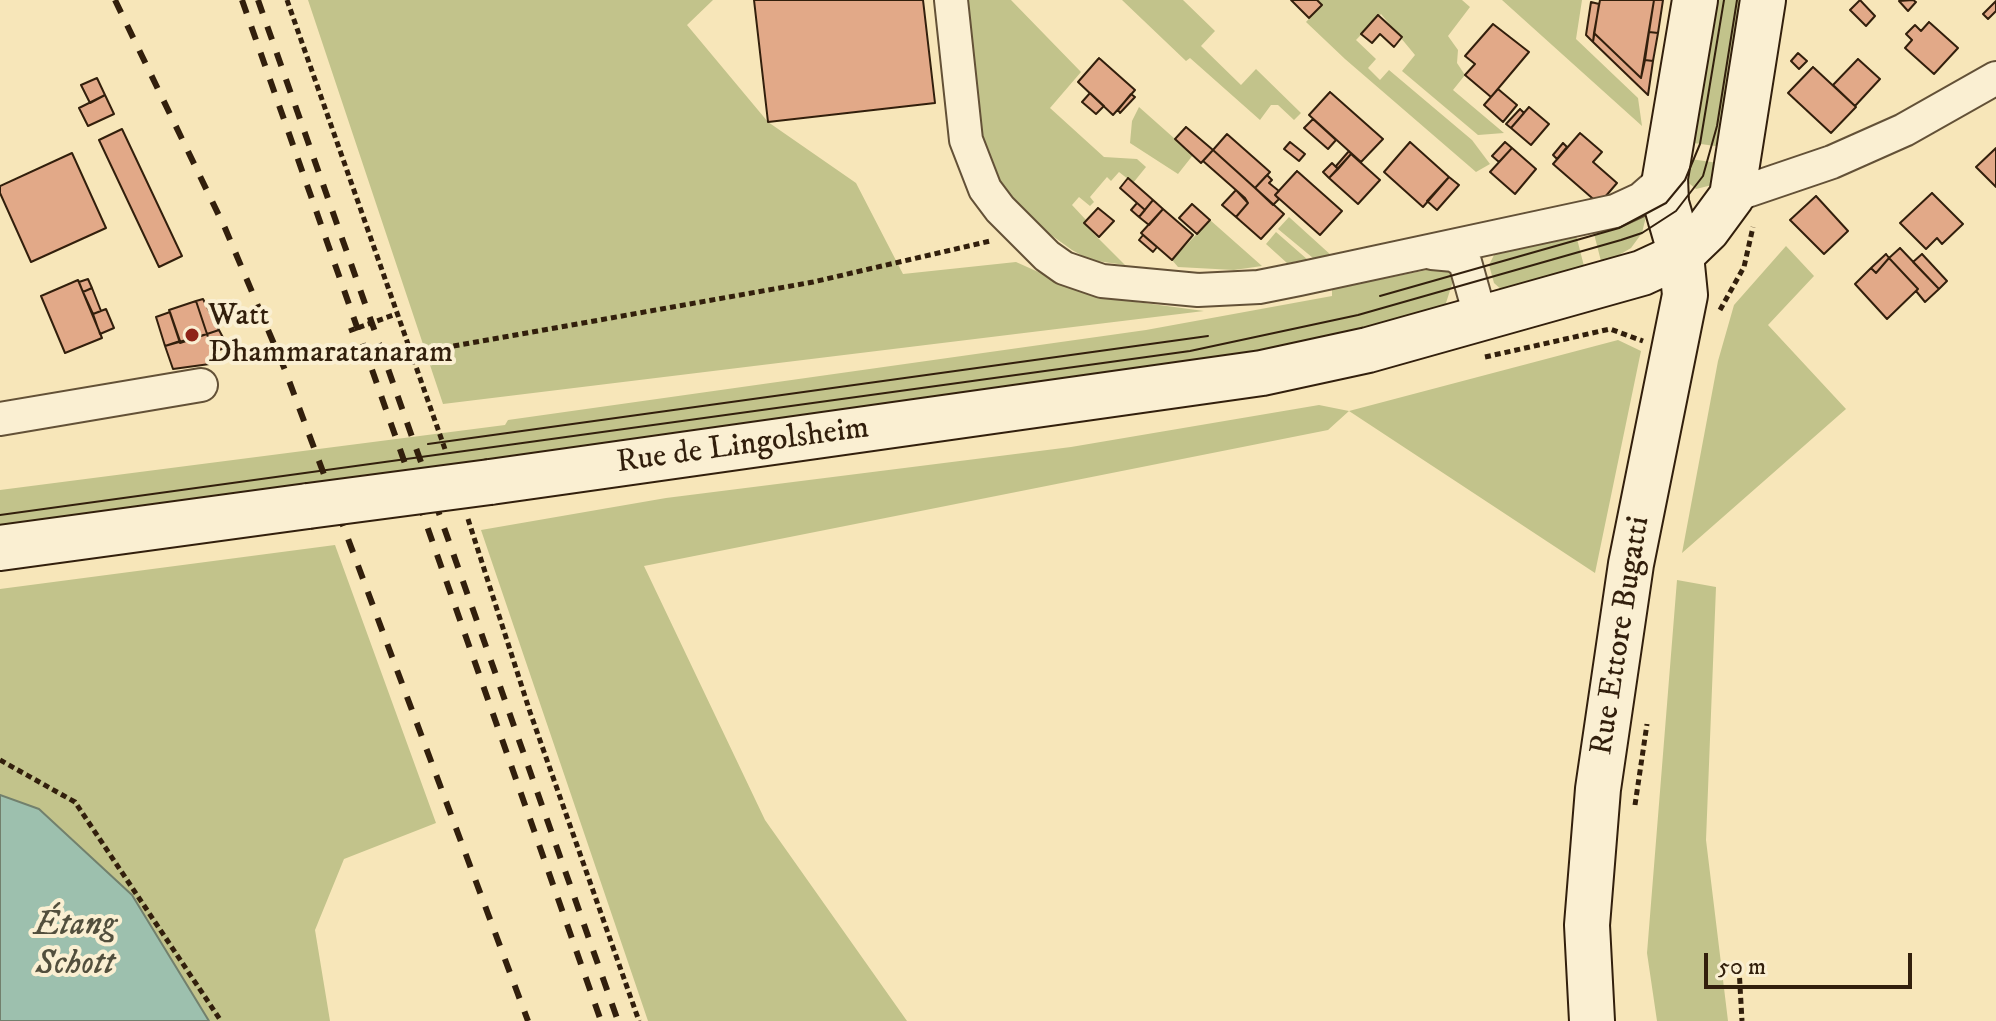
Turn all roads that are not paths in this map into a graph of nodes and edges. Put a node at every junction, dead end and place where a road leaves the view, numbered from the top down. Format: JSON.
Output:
{"nodes":[{"id":1,"x":951,"y":0,"type":"edge"},
{"id":2,"x":1695,"y":0,"type":"edge"},
{"id":3,"x":1763,"y":0,"type":"edge"},
{"id":4,"x":1996,"y":78,"type":"edge"},
{"id":5,"x":1665,"y":178,"type":"junction"},
{"id":6,"x":1743,"y":193,"type":"junction"},
{"id":7,"x":1428,"y":253,"type":"junction"},
{"id":8,"x":1681,"y":255,"type":"junction"},
{"id":9,"x":1481,"y":319,"type":"junction"},
{"id":10,"x":201,"y":385,"type":"dead end"},
{"id":11,"x":0,"y":419,"type":"edge"},
{"id":12,"x":0,"y":548,"type":"edge"},
{"id":13,"x":1592,"y":1021,"type":"edge"}],
"edges":[{"from":1,"to":7,"type":"street"},
{"from":2,"to":5,"type":"main road","name":"Rue Ettore Bugatti"},
{"from":3,"to":6,"type":"main road"},
{"from":4,"to":6,"type":"street"},
{"from":5,"to":7,"type":"street"},
{"from":5,"to":8,"type":"main road","name":"Rue Ettore Bugatti"},
{"from":6,"to":8,"type":"main road"},
{"from":7,"to":9,"type":"street"},
{"from":8,"to":9,"type":"main road","name":"Rue de Lingolsheim"},
{"from":8,"to":13,"type":"main road","name":"Rue Ettore Bugatti"},
{"from":9,"to":12,"type":"main road","name":"Rue de Lingolsheim","bridge":true},
{"from":10,"to":11,"type":"street"}]}
